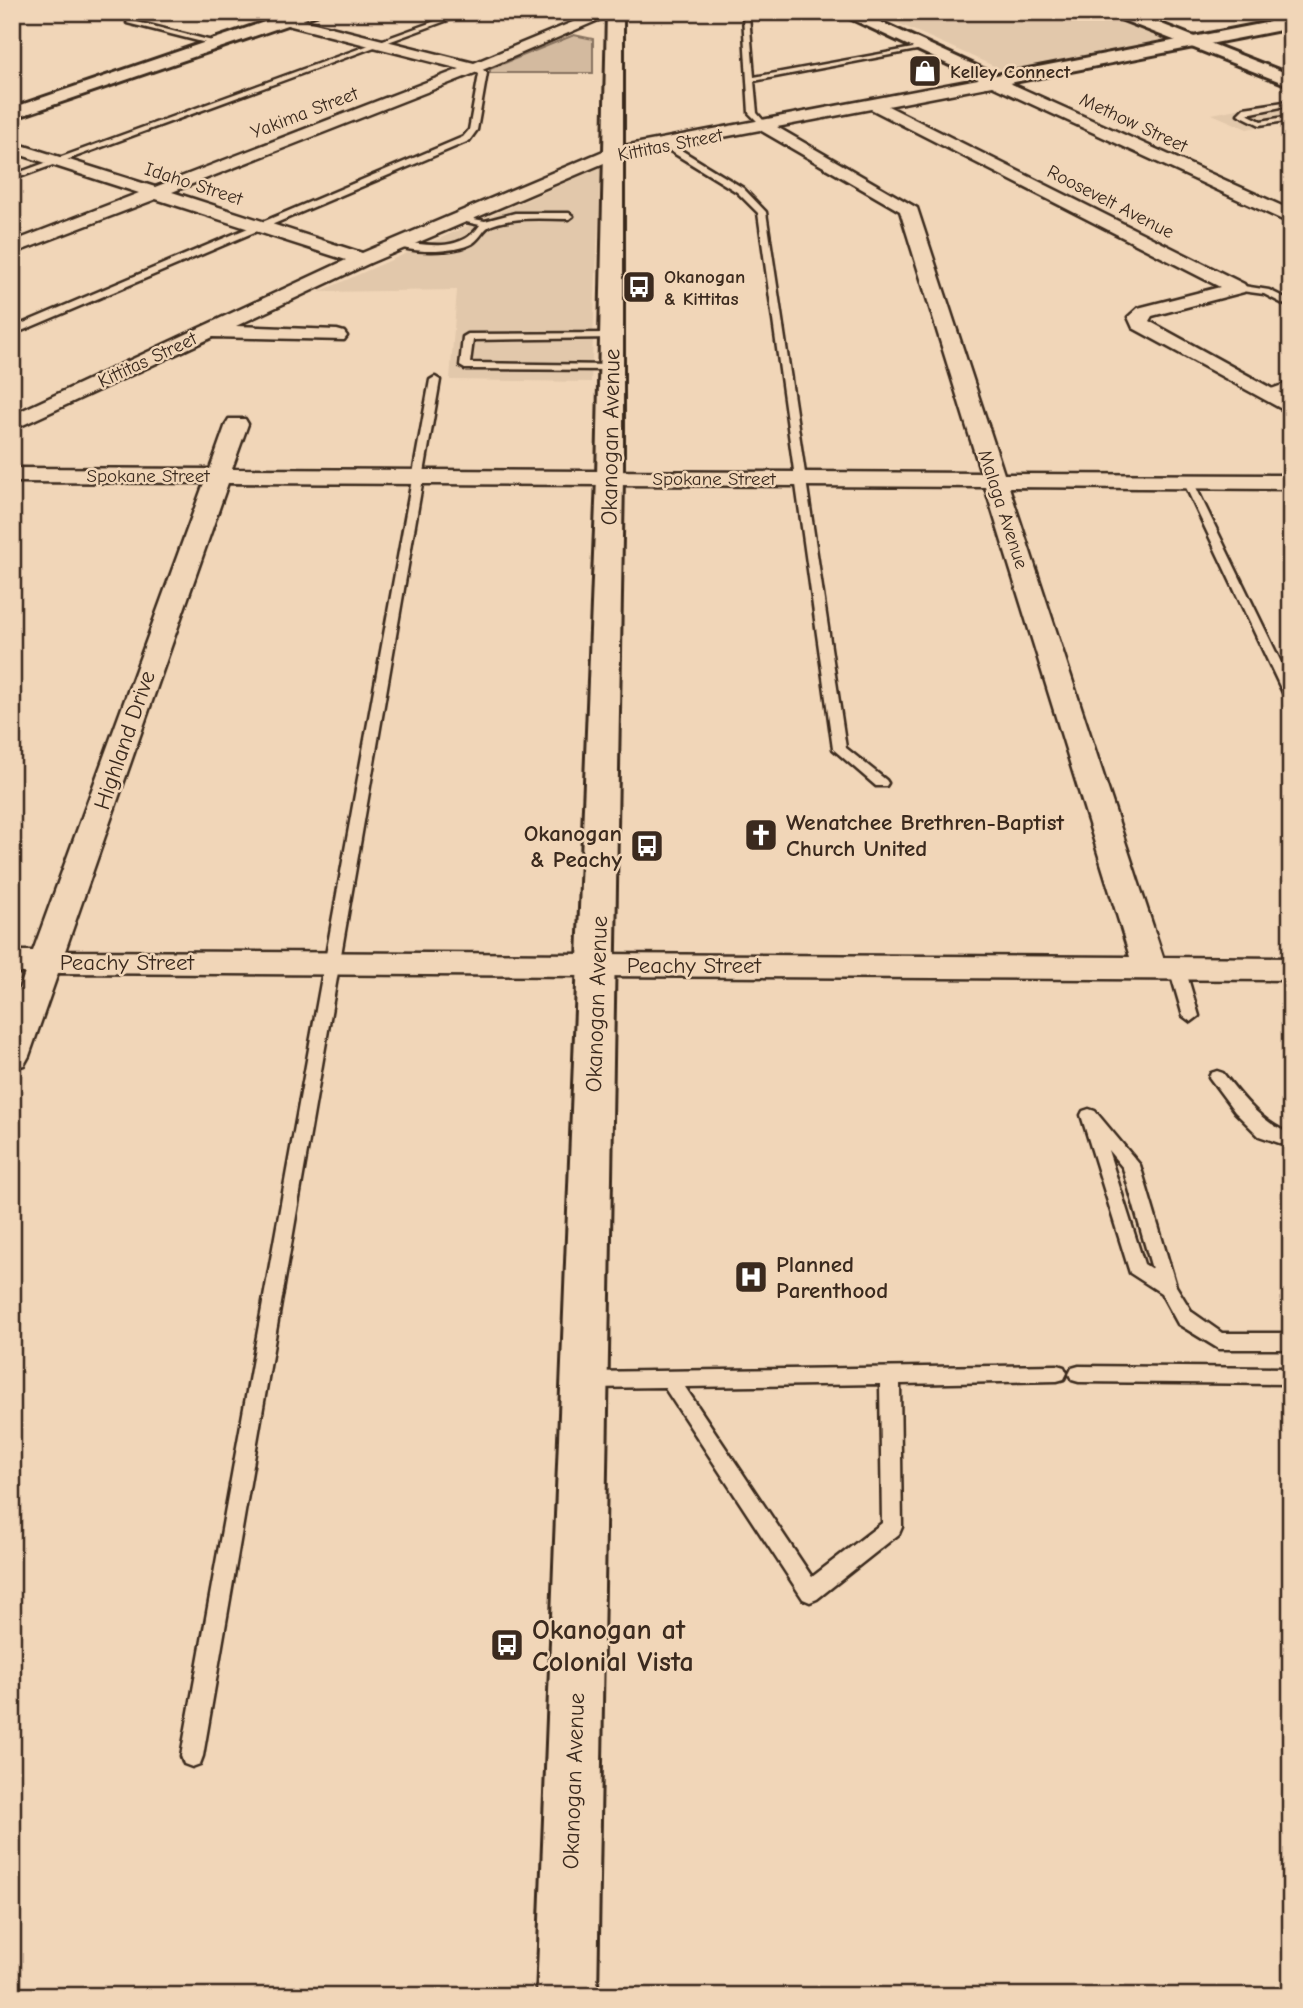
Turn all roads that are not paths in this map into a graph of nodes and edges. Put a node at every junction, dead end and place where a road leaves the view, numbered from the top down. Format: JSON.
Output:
{"nodes":[{"id":1,"x":253,"y":12,"type":"edge"},
{"id":2,"x":310,"y":12,"type":"edge"},
{"id":3,"x":467,"y":12,"type":"edge"},
{"id":4,"x":612,"y":12,"type":"edge"},
{"id":5,"x":742,"y":12,"type":"edge"},
{"id":6,"x":845,"y":12,"type":"edge"},
{"id":7,"x":1116,"y":12,"type":"edge"},
{"id":8,"x":1247,"y":12,"type":"edge"},
{"id":9,"x":286,"y":20,"type":"junction"},
{"id":10,"x":129,"y":22,"type":"dead end"},
{"id":11,"x":1288,"y":26,"type":"edge"},
{"id":12,"x":1191,"y":42,"type":"junction"},
{"id":13,"x":218,"y":44,"type":"junction"},
{"id":14,"x":381,"y":44,"type":"junction"},
{"id":15,"x":924,"y":48,"type":"junction"},
{"id":16,"x":475,"y":68,"type":"junction"},
{"id":17,"x":751,"y":80,"type":"junction"},
{"id":18,"x":994,"y":81,"type":"junction"},
{"id":19,"x":1291,"y":81,"type":"edge"},
{"id":20,"x":1291,"y":103,"type":"edge"},
{"id":21,"x":873,"y":104,"type":"junction"},
{"id":22,"x":12,"y":114,"type":"edge"},
{"id":23,"x":1291,"y":118,"type":"edge"},
{"id":24,"x":764,"y":126,"type":"junction"},
{"id":25,"x":665,"y":144,"type":"junction"},
{"id":26,"x":12,"y":147,"type":"edge"},
{"id":27,"x":614,"y":153,"type":"junction"},
{"id":28,"x":58,"y":161,"type":"junction"},
{"id":29,"x":12,"y":178,"type":"edge"},
{"id":30,"x":156,"y":192,"type":"junction"},
{"id":31,"x":569,"y":216,"type":"dead end"},
{"id":32,"x":1291,"y":217,"type":"edge"},
{"id":33,"x":460,"y":218,"type":"junction"},
{"id":34,"x":485,"y":224,"type":"junction"},
{"id":35,"x":259,"y":225,"type":"junction"},
{"id":36,"x":397,"y":244,"type":"junction"},
{"id":37,"x":12,"y":249,"type":"edge"},
{"id":38,"x":363,"y":259,"type":"junction"},
{"id":39,"x":1237,"y":288,"type":"junction"},
{"id":40,"x":1291,"y":305,"type":"edge"},
{"id":41,"x":208,"y":331,"type":"junction"},
{"id":42,"x":12,"y":332,"type":"edge"},
{"id":43,"x":337,"y":336,"type":"dead end"},
{"id":44,"x":612,"y":351,"type":"junction"},
{"id":45,"x":435,"y":380,"type":"dead end"},
{"id":46,"x":1291,"y":385,"type":"edge"},
{"id":47,"x":1265,"y":393,"type":"junction"},
{"id":48,"x":1291,"y":408,"type":"edge"},
{"id":49,"x":12,"y":423,"type":"edge"},
{"id":50,"x":237,"y":424,"type":"dead end"},
{"id":51,"x":12,"y":475,"type":"edge"},
{"id":52,"x":217,"y":476,"type":"junction"},
{"id":53,"x":418,"y":477,"type":"junction"},
{"id":54,"x":610,"y":478,"type":"junction"},
{"id":55,"x":799,"y":479,"type":"junction"},
{"id":56,"x":994,"y":480,"type":"junction"},
{"id":57,"x":1188,"y":481,"type":"junction"},
{"id":58,"x":1291,"y":482,"type":"edge"},
{"id":59,"x":1291,"y":697,"type":"edge"},
{"id":60,"x":881,"y":783,"type":"dead end"},
{"id":61,"x":12,"y":962,"type":"edge"},
{"id":62,"x":46,"y":962,"type":"junction"},
{"id":63,"x":332,"y":963,"type":"junction"},
{"id":64,"x":597,"y":964,"type":"junction"},
{"id":65,"x":1163,"y":968,"type":"junction"},
{"id":66,"x":1291,"y":969,"type":"edge"},
{"id":67,"x":1191,"y":1016,"type":"dead end"},
{"id":68,"x":12,"y":1056,"type":"edge"},
{"id":69,"x":1217,"y":1077,"type":"dead end"},
{"id":70,"x":1291,"y":1141,"type":"edge"},
{"id":71,"x":1167,"y":1288,"type":"junction"},
{"id":72,"x":1291,"y":1341,"type":"edge"},
{"id":73,"x":1057,"y":1373,"type":"dead end"},
{"id":74,"x":1079,"y":1374,"type":"dead end"},
{"id":75,"x":890,"y":1375,"type":"junction"},
{"id":76,"x":1291,"y":1376,"type":"edge"},
{"id":77,"x":669,"y":1379,"type":"junction"},
{"id":78,"x":585,"y":1380,"type":"junction"},
{"id":79,"x":192,"y":1756,"type":"dead end"},
{"id":80,"x":567,"y":1996,"type":"edge"}],
"edges":[{"from":1,"to":9,"type":"street"},
{"from":2,"to":9,"type":"street"},
{"from":3,"to":14,"type":"lane"},
{"from":4,"to":16,"type":"street","name":"Yakima Street"},
{"from":4,"to":27,"type":"street","name":"Okanogan Avenue"},
{"from":5,"to":17,"type":"lane"},
{"from":6,"to":15,"type":"street","name":"Methow Street"},
{"from":7,"to":12,"type":"street"},
{"from":8,"to":11,"type":"lane"},
{"from":9,"to":13,"type":"street"},
{"from":9,"to":14,"type":"street"},
{"from":10,"to":13,"type":"lane"},
{"from":11,"to":12,"type":"street","name":"Kittitas Street"},
{"from":12,"to":18,"type":"street","name":"Kittitas Street"},
{"from":12,"to":19,"type":"street"},
{"from":13,"to":22,"type":"street"},
{"from":14,"to":16,"type":"street"},
{"from":14,"to":28,"type":"lane"},
{"from":15,"to":17,"type":"lane"},
{"from":15,"to":18,"type":"street","name":"Methow Street"},
{"from":16,"to":30,"type":"street","name":"Yakima Street"},
{"from":16,"to":35,"type":"lane"},
{"from":17,"to":24,"type":"lane"},
{"from":18,"to":21,"type":"street","name":"Kittitas Street"},
{"from":18,"to":32,"type":"street","name":"Methow Street"},
{"from":20,"to":23,"type":"lane"},
{"from":21,"to":24,"type":"street","name":"Kittitas Street"},
{"from":21,"to":39,"type":"street","name":"Roosevelt Avenue"},
{"from":24,"to":25,"type":"street","name":"Kittitas Street"},
{"from":24,"to":56,"type":"street","name":"Malaga Avenue"},
{"from":25,"to":27,"type":"street","name":"Kittitas Street"},
{"from":25,"to":55,"type":"lane"},
{"from":26,"to":28,"type":"street","name":"Idaho Street"},
{"from":27,"to":33,"type":"street","name":"Kittitas Street"},
{"from":27,"to":44,"type":"street","name":"Okanogan Avenue"},
{"from":28,"to":29,"type":"lane"},
{"from":28,"to":30,"type":"street","name":"Idaho Street"},
{"from":30,"to":35,"type":"street","name":"Idaho Street"},
{"from":30,"to":37,"type":"street","name":"Yakima Street"},
{"from":31,"to":34,"type":"lane"},
{"from":33,"to":34,"type":"lane"},
{"from":33,"to":36,"type":"street","name":"Kittitas Street"},
{"from":34,"to":36,"type":"lane"},
{"from":35,"to":38,"type":"street","name":"Idaho Street"},
{"from":35,"to":42,"type":"lane"},
{"from":36,"to":38,"type":"street","name":"Kittitas Street"},
{"from":38,"to":41,"type":"street","name":"Kittitas Street"},
{"from":39,"to":40,"type":"lane"},
{"from":39,"to":47,"type":"street"},
{"from":41,"to":43,"type":"street"},
{"from":41,"to":49,"type":"street","name":"Kittitas Street"},
{"from":44,"to":44,"type":"lane"},
{"from":44,"to":54,"type":"street","name":"Okanogan Avenue"},
{"from":45,"to":53,"type":"lane"},
{"from":46,"to":47,"type":"lane"},
{"from":47,"to":48,"type":"street"},
{"from":50,"to":52,"type":"street","name":"Highland Drive"},
{"from":51,"to":52,"type":"street","name":"Spokane Street"},
{"from":52,"to":53,"type":"street","name":"Spokane Street"},
{"from":52,"to":62,"type":"street","name":"Highland Drive"},
{"from":53,"to":54,"type":"street","name":"Spokane Street"},
{"from":53,"to":63,"type":"lane"},
{"from":54,"to":55,"type":"street","name":"Spokane Street"},
{"from":54,"to":64,"type":"street","name":"Okanogan Avenue"},
{"from":55,"to":56,"type":"street","name":"Spokane Street"},
{"from":55,"to":60,"type":"lane"},
{"from":56,"to":57,"type":"street","name":"Spokane Street"},
{"from":56,"to":65,"type":"street","name":"Malaga Avenue"},
{"from":57,"to":58,"type":"street","name":"Spokane Street"},
{"from":57,"to":59,"type":"lane"},
{"from":61,"to":62,"type":"street","name":"Peachy Street"},
{"from":62,"to":63,"type":"street","name":"Peachy Street"},
{"from":62,"to":68,"type":"street","name":"Highland Drive"},
{"from":63,"to":64,"type":"street","name":"Peachy Street"},
{"from":63,"to":79,"type":"lane"},
{"from":64,"to":65,"type":"street","name":"Peachy Street"},
{"from":64,"to":78,"type":"street","name":"Okanogan Avenue"},
{"from":65,"to":66,"type":"street","name":"Peachy Street"},
{"from":65,"to":67,"type":"lane"},
{"from":69,"to":70,"type":"lane"},
{"from":71,"to":71,"type":"lane"},
{"from":71,"to":72,"type":"lane"},
{"from":73,"to":75,"type":"lane"},
{"from":74,"to":76,"type":"lane"},
{"from":75,"to":77,"type":"lane"},
{"from":75,"to":77,"type":"lane"},
{"from":77,"to":78,"type":"lane"},
{"from":78,"to":80,"type":"street","name":"Okanogan Avenue"}]}
